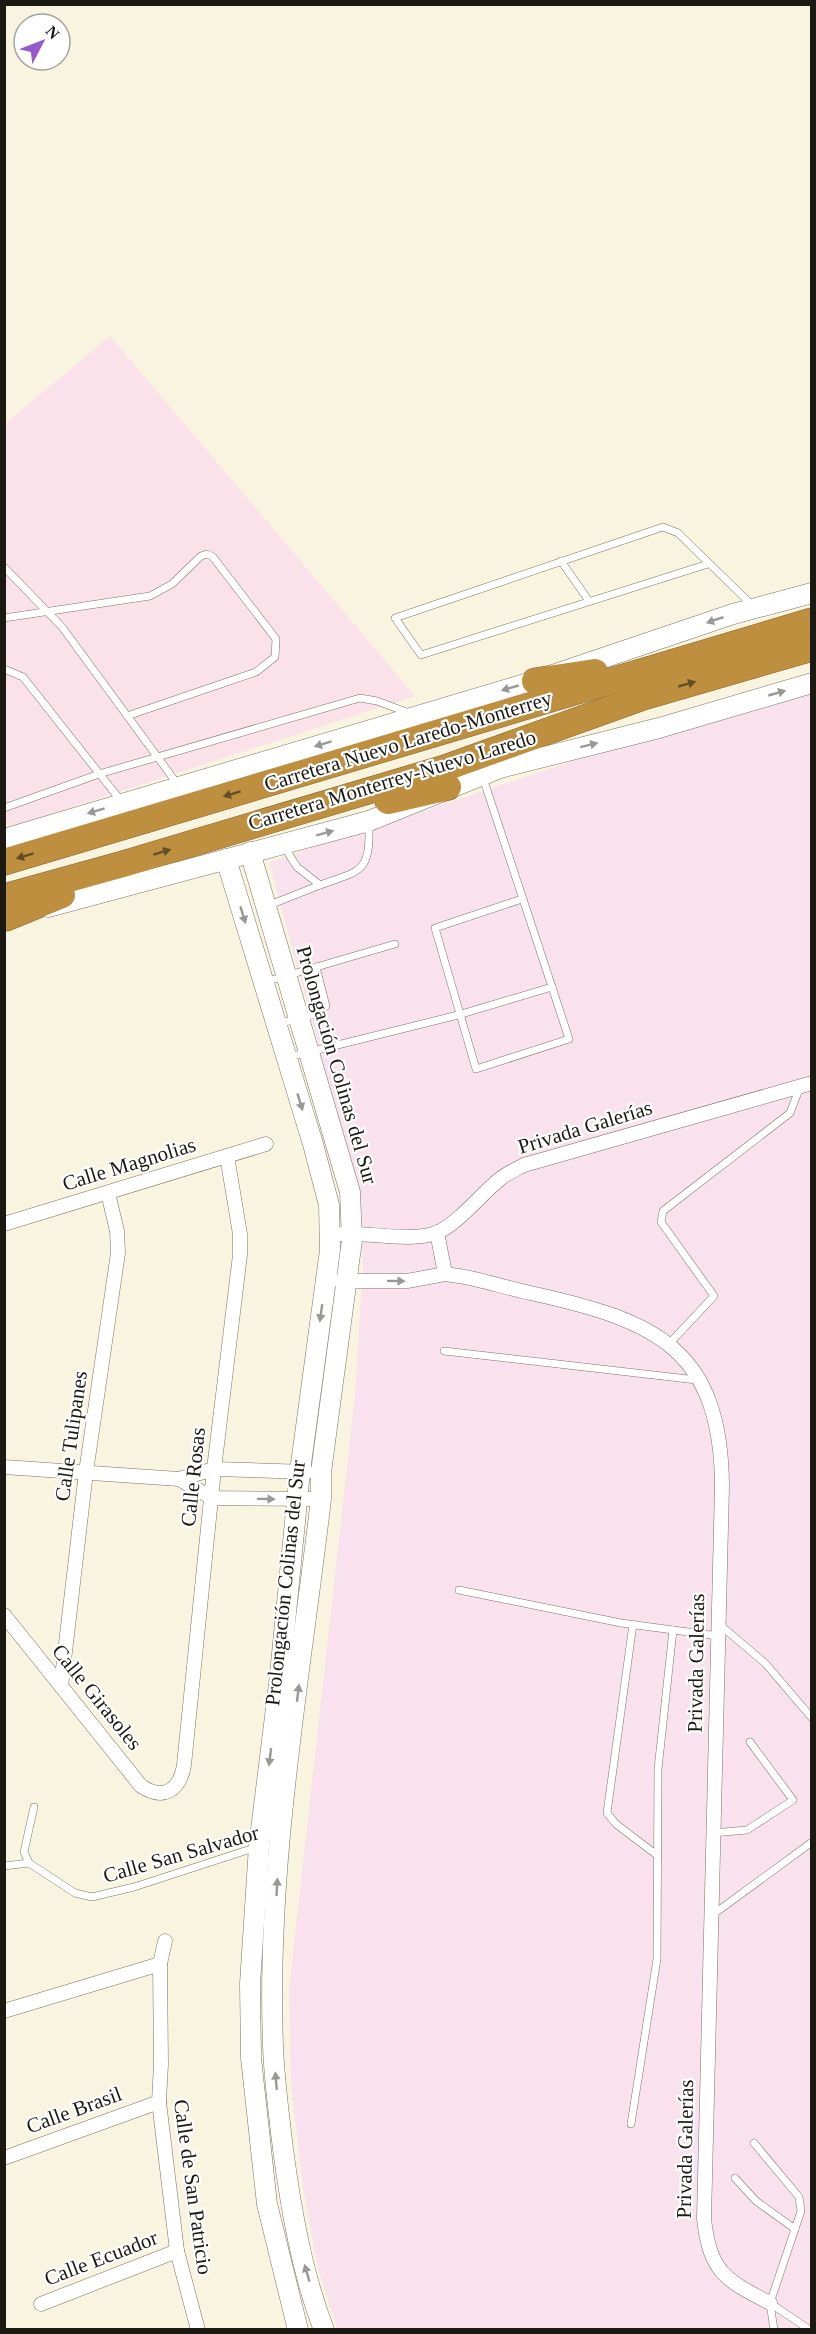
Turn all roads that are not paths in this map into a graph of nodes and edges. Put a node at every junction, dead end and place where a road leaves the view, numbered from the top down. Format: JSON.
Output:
{"nodes":[{"id":1,"x":561,"y":561,"type":"junction"},
{"id":2,"x":708,"y":564,"type":"junction"},
{"id":3,"x":4,"y":567,"type":"edge"},
{"id":4,"x":812,"y":593,"type":"edge"},
{"id":5,"x":589,"y":601,"type":"junction"},
{"id":6,"x":756,"y":609,"type":"junction"},
{"id":7,"x":46,"y":611,"type":"junction"},
{"id":8,"x":4,"y":618,"type":"edge"},
{"id":9,"x":812,"y":621,"type":"edge"},
{"id":10,"x":812,"y":648,"type":"edge"},
{"id":11,"x":684,"y":659,"type":"junction"},
{"id":12,"x":4,"y":669,"type":"edge"},
{"id":13,"x":535,"y":681,"type":"junction"},
{"id":14,"x":812,"y":683,"type":"edge"},
{"id":15,"x":127,"y":716,"type":"junction"},
{"id":16,"x":417,"y":716,"type":"junction"},
{"id":17,"x":158,"y":758,"type":"junction"},
{"id":18,"x":486,"y":767,"type":"junction"},
{"id":19,"x":99,"y":774,"type":"junction"},
{"id":20,"x":180,"y":787,"type":"junction"},
{"id":21,"x":448,"y":787,"type":"junction"},
{"id":22,"x":122,"y":803,"type":"junction"},
{"id":23,"x":4,"y":808,"type":"edge"},
{"id":24,"x":267,"y":819,"type":"junction"},
{"id":25,"x":369,"y":821,"type":"junction"},
{"id":26,"x":5,"y":844,"type":"edge"},
{"id":27,"x":283,"y":844,"type":"junction"},
{"id":28,"x":250,"y":852,"type":"junction"},
{"id":29,"x":226,"y":859,"type":"junction"},
{"id":30,"x":320,"y":885,"type":"junction"},
{"id":31,"x":522,"y":899,"type":"junction"},
{"id":32,"x":267,"y":906,"type":"junction"},
{"id":33,"x":5,"y":911,"type":"edge"},
{"id":34,"x":395,"y":944,"type":"dead end"},
{"id":35,"x":316,"y":967,"type":"junction"},
{"id":36,"x":288,"y":975,"type":"junction"},
{"id":37,"x":264,"y":982,"type":"junction"},
{"id":38,"x":552,"y":987,"type":"junction"},
{"id":39,"x":458,"y":1015,"type":"junction"},
{"id":40,"x":300,"y":1017,"type":"junction"},
{"id":41,"x":276,"y":1024,"type":"junction"},
{"id":42,"x":310,"y":1051,"type":"junction"},
{"id":43,"x":286,"y":1057,"type":"junction"},
{"id":44,"x":806,"y":1084,"type":"edge"},
{"id":45,"x":266,"y":1144,"type":"dead end"},
{"id":46,"x":227,"y":1156,"type":"junction"},
{"id":47,"x":108,"y":1193,"type":"junction"},
{"id":48,"x":4,"y":1224,"type":"edge"},
{"id":49,"x":352,"y":1232,"type":"junction"},
{"id":50,"x":437,"y":1232,"type":"junction"},
{"id":51,"x":330,"y":1235,"type":"junction"},
{"id":52,"x":445,"y":1274,"type":"junction"},
{"id":53,"x":346,"y":1280,"type":"junction"},
{"id":54,"x":325,"y":1281,"type":"junction"},
{"id":55,"x":668,"y":1345,"type":"junction"},
{"id":56,"x":444,"y":1351,"type":"dead end"},
{"id":57,"x":700,"y":1380,"type":"junction"},
{"id":58,"x":4,"y":1467,"type":"edge"},
{"id":59,"x":214,"y":1469,"type":"junction"},
{"id":60,"x":300,"y":1471,"type":"junction"},
{"id":61,"x":86,"y":1472,"type":"junction"},
{"id":62,"x":321,"y":1472,"type":"junction"},
{"id":63,"x":180,"y":1479,"type":"junction"},
{"id":64,"x":212,"y":1498,"type":"junction"},
{"id":65,"x":299,"y":1499,"type":"junction"},
{"id":66,"x":321,"y":1499,"type":"junction"},
{"id":67,"x":459,"y":1590,"type":"dead end"},
{"id":68,"x":4,"y":1615,"type":"edge"},
{"id":69,"x":633,"y":1624,"type":"junction"},
{"id":70,"x":673,"y":1630,"type":"junction"},
{"id":71,"x":718,"y":1630,"type":"junction"},
{"id":72,"x":61,"y":1686,"type":"junction"},
{"id":73,"x":812,"y":1718,"type":"edge"},
{"id":74,"x":750,"y":1742,"type":"dead end"},
{"id":75,"x":164,"y":1794,"type":"joint"},
{"id":76,"x":34,"y":1808,"type":"dead end"},
{"id":77,"x":713,"y":1833,"type":"junction"},
{"id":78,"x":812,"y":1842,"type":"edge"},
{"id":79,"x":279,"y":1843,"type":"junction"},
{"id":80,"x":259,"y":1846,"type":"junction"},
{"id":81,"x":658,"y":1857,"type":"junction"},
{"id":82,"x":29,"y":1863,"type":"junction"},
{"id":83,"x":4,"y":1866,"type":"edge"},
{"id":84,"x":711,"y":1916,"type":"junction"},
{"id":85,"x":165,"y":1941,"type":"dead end"},
{"id":86,"x":160,"y":1964,"type":"junction"},
{"id":87,"x":4,"y":2011,"type":"edge"},
{"id":88,"x":159,"y":2102,"type":"junction"},
{"id":89,"x":631,"y":2124,"type":"dead end"},
{"id":90,"x":754,"y":2143,"type":"dead end"},
{"id":91,"x":4,"y":2158,"type":"edge"},
{"id":92,"x":735,"y":2178,"type":"dead end"},
{"id":93,"x":795,"y":2229,"type":"junction"},
{"id":94,"x":177,"y":2251,"type":"junction"},
{"id":95,"x":770,"y":2303,"type":"junction"},
{"id":96,"x":41,"y":2304,"type":"dead end"},
{"id":97,"x":198,"y":2330,"type":"edge"},
{"id":98,"x":298,"y":2330,"type":"edge"},
{"id":99,"x":324,"y":2330,"type":"edge"},
{"id":100,"x":774,"y":2330,"type":"edge"},
{"id":101,"x":810,"y":2330,"type":"edge"}],
"edges":[{"from":1,"to":2,"type":"lane"},
{"from":1,"to":5,"type":"lane"},
{"from":1,"to":5,"type":"lane"},
{"from":2,"to":5,"type":"lane"},
{"from":2,"to":6,"type":"lane"},
{"from":3,"to":7,"type":"lane"},
{"from":4,"to":6,"type":"street"},
{"from":6,"to":13,"type":"street","one_way":true},
{"from":7,"to":8,"type":"lane"},
{"from":7,"to":15,"type":"lane"},
{"from":7,"to":15,"type":"lane"},
{"from":9,"to":11,"type":"highway","name":"Carretera Nuevo Laredo-Monterrey"},
{"from":18,"to":10,"type":"highway","name":"Carretera Monterrey-Nuevo Laredo","one_way":true},
{"from":11,"to":13,"type":"highway"},
{"from":11,"to":26,"type":"highway","name":"Carretera Nuevo Laredo-Monterrey","one_way":true},
{"from":12,"to":19,"type":"lane"},
{"from":13,"to":16,"type":"street","one_way":true},
{"from":18,"to":14,"type":"street","one_way":true},
{"from":15,"to":17,"type":"lane"},
{"from":16,"to":17,"type":"lane"},
{"from":16,"to":20,"type":"street","one_way":true},
{"from":17,"to":19,"type":"lane"},
{"from":17,"to":20,"type":"lane"},
{"from":18,"to":21,"type":"street"},
{"from":18,"to":24,"type":"highway","name":"Carretera Monterrey-Nuevo Laredo"},
{"from":18,"to":31,"type":"lane"},
{"from":19,"to":22,"type":"lane"},
{"from":19,"to":23,"type":"lane"},
{"from":20,"to":22,"type":"street"},
{"from":21,"to":24,"type":"highway"},
{"from":21,"to":25,"type":"street"},
{"from":22,"to":26,"type":"street","one_way":true},
{"from":33,"to":24,"type":"highway","name":"Carretera Monterrey-Nuevo Laredo","one_way":true},
{"from":27,"to":25,"type":"street","one_way":true},
{"from":25,"to":30,"type":"lane"},
{"from":27,"to":28,"type":"street"},
{"from":27,"to":30,"type":"lane"},
{"from":28,"to":29,"type":"street"},
{"from":28,"to":32,"type":"street","name":"Prolongación Colinas del Sur"},
{"from":29,"to":33,"type":"street"},
{"from":29,"to":37,"type":"street","name":"Prolongación Colinas del Sur","one_way":true},
{"from":30,"to":32,"type":"lane"},
{"from":31,"to":38,"type":"lane"},
{"from":31,"to":39,"type":"lane"},
{"from":32,"to":36,"type":"street","name":"Prolongación Colinas del Sur"},
{"from":34,"to":35,"type":"lane"},
{"from":35,"to":36,"type":"lane"},
{"from":35,"to":40,"type":"lane"},
{"from":36,"to":37,"type":"lane"},
{"from":36,"to":40,"type":"street","name":"Prolongación Colinas del Sur"},
{"from":37,"to":41,"type":"street","name":"Prolongación Colinas del Sur"},
{"from":38,"to":39,"type":"lane"},
{"from":38,"to":39,"type":"lane"},
{"from":39,"to":42,"type":"lane"},
{"from":40,"to":41,"type":"lane"},
{"from":40,"to":42,"type":"street","name":"Prolongación Colinas del Sur"},
{"from":41,"to":43,"type":"street","name":"Prolongación Colinas del Sur"},
{"from":42,"to":43,"type":"lane"},
{"from":42,"to":49,"type":"street","name":"Prolongación Colinas del Sur"},
{"from":43,"to":51,"type":"street","name":"Prolongación Colinas del Sur","one_way":true},
{"from":44,"to":50,"type":"street","name":"Privada Galerías"},
{"from":44,"to":55,"type":"lane"},
{"from":45,"to":46,"type":"street","name":"Calle Magnolias"},
{"from":46,"to":47,"type":"street","name":"Calle Magnolias"},
{"from":46,"to":59,"type":"street","name":"Calle Rosas"},
{"from":47,"to":48,"type":"street","name":"Calle Magnolias"},
{"from":47,"to":61,"type":"street","name":"Calle Tulipanes"},
{"from":49,"to":50,"type":"street"},
{"from":49,"to":51,"type":"street"},
{"from":49,"to":53,"type":"street","name":"Prolongación Colinas del Sur"},
{"from":50,"to":52,"type":"street"},
{"from":51,"to":54,"type":"street","name":"Prolongación Colinas del Sur"},
{"from":53,"to":52,"type":"street","name":"Privada Galerías","one_way":true},
{"from":52,"to":55,"type":"street","name":"Privada Galerías"},
{"from":53,"to":54,"type":"street","name":"Privada Galerías"},
{"from":53,"to":62,"type":"street","name":"Prolongación Colinas del Sur"},
{"from":54,"to":60,"type":"street","name":"Prolongación Colinas del Sur","one_way":true},
{"from":55,"to":57,"type":"street","name":"Privada Galerías"},
{"from":56,"to":57,"type":"lane"},
{"from":57,"to":71,"type":"street","name":"Privada Galerías"},
{"from":58,"to":61,"type":"street"},
{"from":59,"to":60,"type":"street"},
{"from":59,"to":63,"type":"street"},
{"from":59,"to":64,"type":"street","name":"Calle Rosas"},
{"from":60,"to":62,"type":"street"},
{"from":60,"to":65,"type":"street","name":"Prolongación Colinas del Sur"},
{"from":61,"to":63,"type":"street"},
{"from":61,"to":72,"type":"street","name":"Calle Tulipanes"},
{"from":62,"to":66,"type":"street","name":"Prolongación Colinas del Sur"},
{"from":63,"to":64,"type":"street"},
{"from":64,"to":65,"type":"street","one_way":true},
{"from":64,"to":75,"type":"street","name":"Calle Rosas"},
{"from":65,"to":66,"type":"street"},
{"from":65,"to":80,"type":"street","name":"Prolongación Colinas del Sur","one_way":true},
{"from":79,"to":66,"type":"street","name":"Prolongación Colinas del Sur","one_way":true},
{"from":67,"to":69,"type":"lane"},
{"from":68,"to":72,"type":"street","name":"Calle Girasoles"},
{"from":69,"to":70,"type":"lane"},
{"from":69,"to":81,"type":"lane"},
{"from":70,"to":71,"type":"lane"},
{"from":70,"to":81,"type":"lane"},
{"from":71,"to":73,"type":"lane"},
{"from":71,"to":77,"type":"street","name":"Privada Galerías"},
{"from":72,"to":75,"type":"street","name":"Calle Girasoles"},
{"from":74,"to":77,"type":"lane"},
{"from":76,"to":82,"type":"lane"},
{"from":77,"to":84,"type":"street","name":"Privada Galerías"},
{"from":78,"to":84,"type":"lane"},
{"from":79,"to":80,"type":"lane","name":"Calle San Salvador"},
{"from":99,"to":79,"type":"street","name":"Prolongación Colinas del Sur","one_way":true},
{"from":80,"to":82,"type":"lane","name":"Calle San Salvador"},
{"from":80,"to":98,"type":"street","name":"Prolongación Colinas del Sur"},
{"from":81,"to":89,"type":"lane"},
{"from":82,"to":83,"type":"lane"},
{"from":84,"to":95,"type":"street","name":"Privada Galerías"},
{"from":85,"to":86,"type":"street","name":"Calle de San Patricio"},
{"from":86,"to":87,"type":"street"},
{"from":86,"to":88,"type":"street","name":"Calle de San Patricio"},
{"from":88,"to":91,"type":"street","name":"Calle Brasil"},
{"from":88,"to":94,"type":"street","name":"Calle de San Patricio"},
{"from":90,"to":93,"type":"lane"},
{"from":92,"to":93,"type":"lane"},
{"from":93,"to":95,"type":"lane"},
{"from":94,"to":96,"type":"street","name":"Calle Ecuador"},
{"from":94,"to":97,"type":"street","name":"Calle de San Patricio"},
{"from":95,"to":100,"type":"lane"},
{"from":95,"to":101,"type":"lane"}]}
